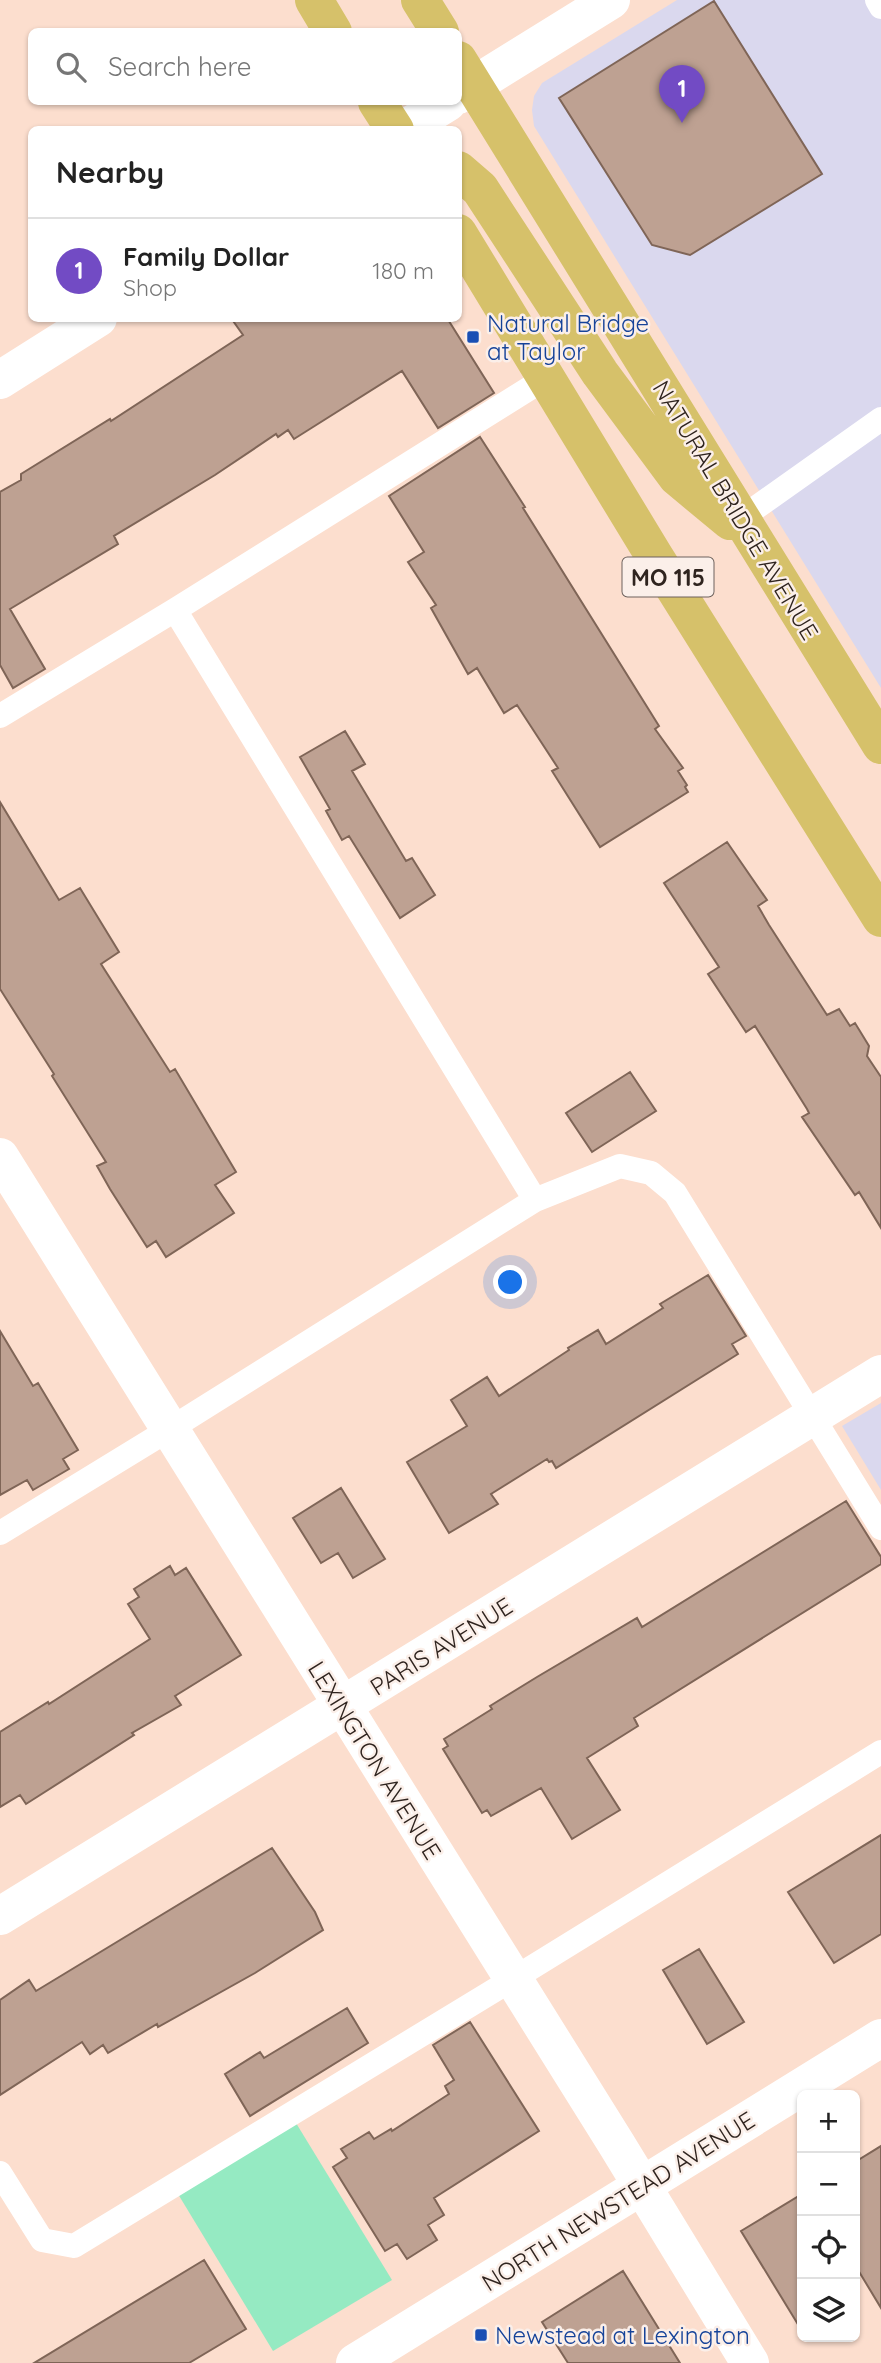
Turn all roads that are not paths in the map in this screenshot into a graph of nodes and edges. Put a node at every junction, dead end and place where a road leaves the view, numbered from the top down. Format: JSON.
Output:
{"nodes":[{"id":1,"x":314,"y":0,"type":"edge"},
{"id":2,"x":421,"y":0,"type":"edge"},
{"id":3,"x":611,"y":0,"type":"edge"},
{"id":4,"x":877,"y":0,"type":"edge"},
{"id":5,"x":881,"y":7,"type":"edge"},
{"id":6,"x":331,"y":28,"type":"edge"},
{"id":7,"x":438,"y":28,"type":"edge"},
{"id":8,"x":462,"y":85,"type":"edge"},
{"id":9,"x":462,"y":89,"type":"edge"},
{"id":10,"x":380,"y":105,"type":"edge"},
{"id":11,"x":435,"y":105,"type":"edge"},
{"id":12,"x":400,"y":126,"type":"edge"},
{"id":13,"x":407,"y":126,"type":"edge"},
{"id":14,"x":462,"y":173,"type":"edge"},
{"id":15,"x":462,"y":240,"type":"edge"},
{"id":16,"x":92,"y":322,"type":"edge"},
{"id":17,"x":546,"y":378,"type":"junction"},
{"id":18,"x":0,"y":380,"type":"edge"},
{"id":19,"x":881,"y":419,"type":"edge"},
{"id":20,"x":747,"y":529,"type":"junction"},
{"id":21,"x":175,"y":610,"type":"junction"},
{"id":22,"x":0,"y":716,"type":"edge"},
{"id":23,"x":881,"y":746,"type":"edge"},
{"id":24,"x":881,"y":918,"type":"edge"},
{"id":25,"x":0,"y":1157,"type":"edge"},
{"id":26,"x":535,"y":1200,"type":"junction"},
{"id":27,"x":881,"y":1374,"type":"edge"},
{"id":28,"x":812,"y":1417,"type":"junction"},
{"id":29,"x":170,"y":1429,"type":"junction"},
{"id":30,"x":881,"y":1528,"type":"edge"},
{"id":31,"x":0,"y":1533,"type":"edge"},
{"id":32,"x":342,"y":1708,"type":"junction"},
{"id":33,"x":881,"y":1752,"type":"edge"},
{"id":34,"x":0,"y":1916,"type":"edge"},
{"id":35,"x":513,"y":1979,"type":"junction"},
{"id":36,"x":881,"y":2038,"type":"edge"},
{"id":37,"x":0,"y":2173,"type":"edge"},
{"id":38,"x":641,"y":2187,"type":"junction"},
{"id":39,"x":355,"y":2363,"type":"edge"},
{"id":40,"x":750,"y":2363,"type":"edge"}],
"edges":[{"from":1,"to":6,"type":"main road"},
{"from":2,"to":7,"type":"main road"},
{"from":3,"to":8,"type":"street"},
{"from":4,"to":5,"type":"lane"},
{"from":9,"to":20,"type":"main road","name":"NATURAL BRIDGE AVENUE"},
{"from":10,"to":12,"type":"main road"},
{"from":11,"to":13,"type":"street"},
{"from":14,"to":20,"type":"main road"},
{"from":15,"to":17,"type":"main road","number":"MO 115"},
{"from":16,"to":18,"type":"street"},
{"from":17,"to":21,"type":"lane"},
{"from":17,"to":24,"type":"main road","number":"MO 115"},
{"from":19,"to":20,"type":"lane"},
{"from":20,"to":23,"type":"main road","name":"NATURAL BRIDGE AVENUE"},
{"from":21,"to":22,"type":"lane"},
{"from":21,"to":26,"type":"lane"},
{"from":25,"to":29,"type":"street","name":"LEXINGTON AVENUE"},
{"from":26,"to":28,"type":"lane"},
{"from":26,"to":29,"type":"lane"},
{"from":27,"to":28,"type":"street","name":"PARIS AVENUE"},
{"from":28,"to":30,"type":"lane"},
{"from":28,"to":32,"type":"street","name":"PARIS AVENUE"},
{"from":29,"to":31,"type":"lane"},
{"from":29,"to":32,"type":"street","name":"LEXINGTON AVENUE"},
{"from":32,"to":34,"type":"street","name":"PARIS AVENUE"},
{"from":32,"to":35,"type":"street","name":"LEXINGTON AVENUE"},
{"from":33,"to":35,"type":"lane"},
{"from":35,"to":37,"type":"lane"},
{"from":35,"to":38,"type":"street","name":"LEXINGTON AVENUE"},
{"from":36,"to":38,"type":"street","name":"NORTH NEWSTEAD AVENUE"},
{"from":38,"to":39,"type":"street","name":"NORTH NEWSTEAD AVENUE"},
{"from":38,"to":40,"type":"street","name":"LEXINGTON AVENUE"}]}
